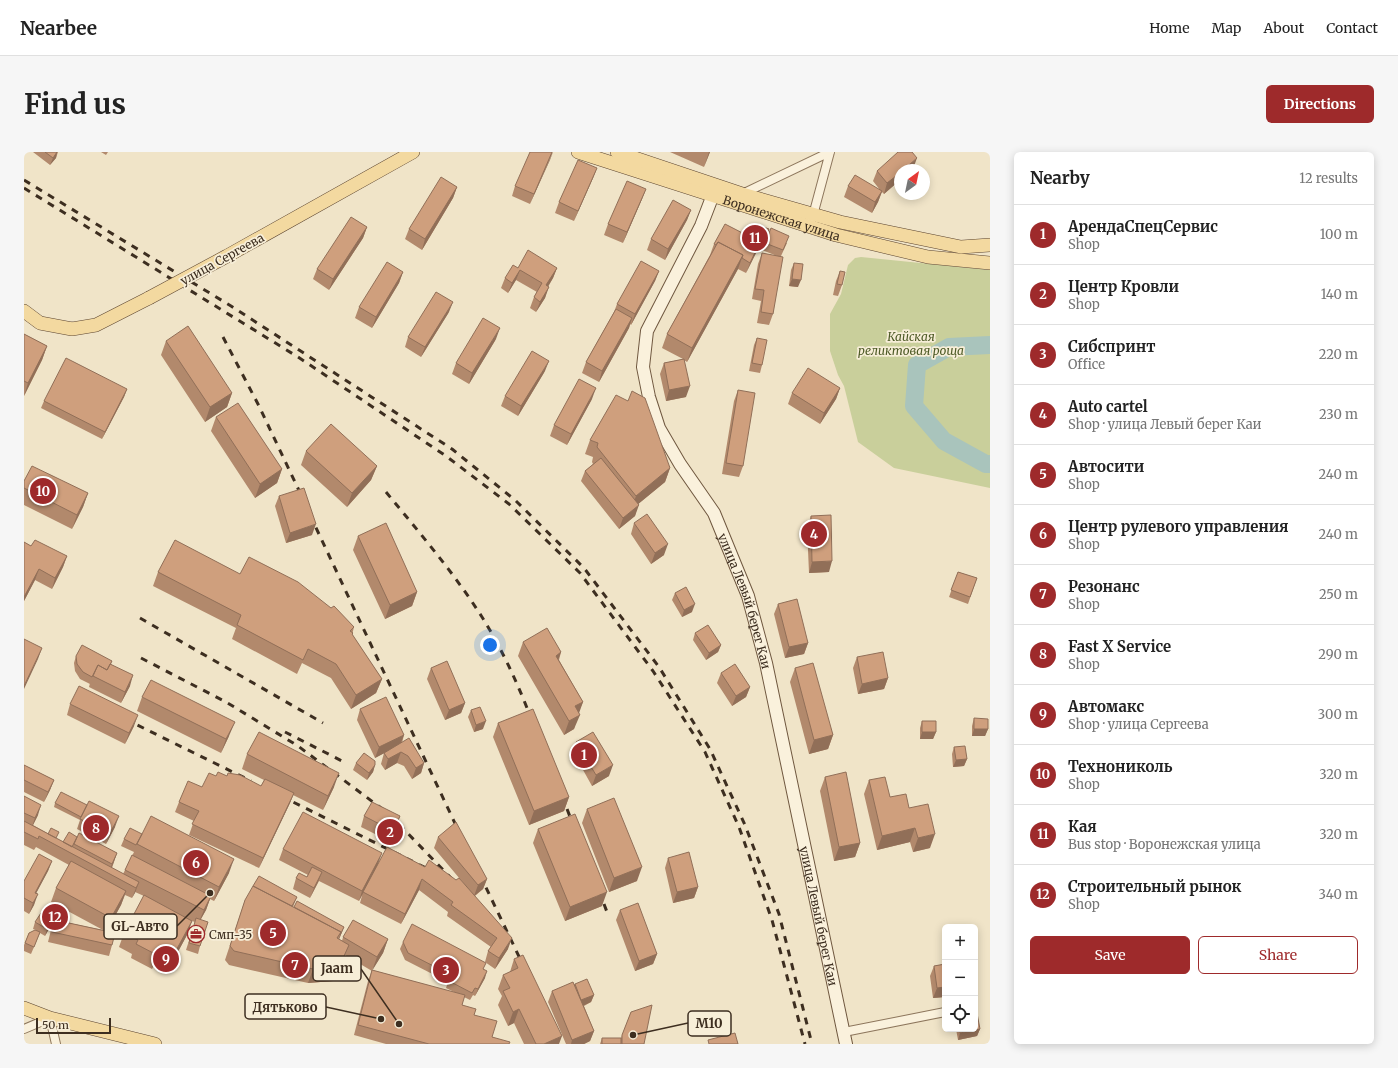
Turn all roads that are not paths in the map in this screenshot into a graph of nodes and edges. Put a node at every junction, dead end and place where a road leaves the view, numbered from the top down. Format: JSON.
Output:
{"nodes":[{"id":1,"x":413,"y":152,"type":"edge"},
{"id":2,"x":578,"y":152,"type":"edge"},
{"id":3,"x":617,"y":152,"type":"edge"},
{"id":4,"x":830,"y":152,"type":"edge"},
{"id":5,"x":715,"y":191,"type":"junction"},
{"id":6,"x":742,"y":194,"type":"junction"},
{"id":7,"x":811,"y":221,"type":"junction"},
{"id":8,"x":990,"y":246,"type":"edge"},
{"id":9,"x":990,"y":263,"type":"edge"},
{"id":10,"x":24,"y":311,"type":"edge"},
{"id":11,"x":24,"y":1008,"type":"edge"},
{"id":12,"x":942,"y":1013,"type":"edge"},
{"id":13,"x":50,"y":1018,"type":"junction"},
{"id":14,"x":24,"y":1029,"type":"edge"},
{"id":15,"x":844,"y":1032,"type":"junction"},
{"id":16,"x":56,"y":1044,"type":"edge"},
{"id":17,"x":155,"y":1044,"type":"edge"},
{"id":18,"x":846,"y":1044,"type":"edge"}],
"edges":[{"from":1,"to":10,"type":"main road","name":"улица Сергеева","bridge":true},
{"from":2,"to":5,"type":"main road","name":"Воронежская улица"},
{"from":3,"to":5,"type":"main road","name":"Воронежская улица"},
{"from":4,"to":6,"type":"street"},
{"from":4,"to":7,"type":"street"},
{"from":5,"to":6,"type":"main road","name":"Воронежская улица"},
{"from":5,"to":7,"type":"main road","name":"Воронежская улица"},
{"from":5,"to":15,"type":"street","name":"улица Левый берег Каи"},
{"from":6,"to":7,"type":"main road","name":"Воронежская улица"},
{"from":7,"to":8,"type":"main road","name":"Воронежская улица"},
{"from":7,"to":9,"type":"main road","name":"Воронежская улица"},
{"from":11,"to":13,"type":"main road"},
{"from":12,"to":15,"type":"street"},
{"from":13,"to":14,"type":"street"},
{"from":13,"to":16,"type":"street"},
{"from":13,"to":17,"type":"main road"},
{"from":15,"to":18,"type":"street","name":"улица Левый берег Каи"}]}
